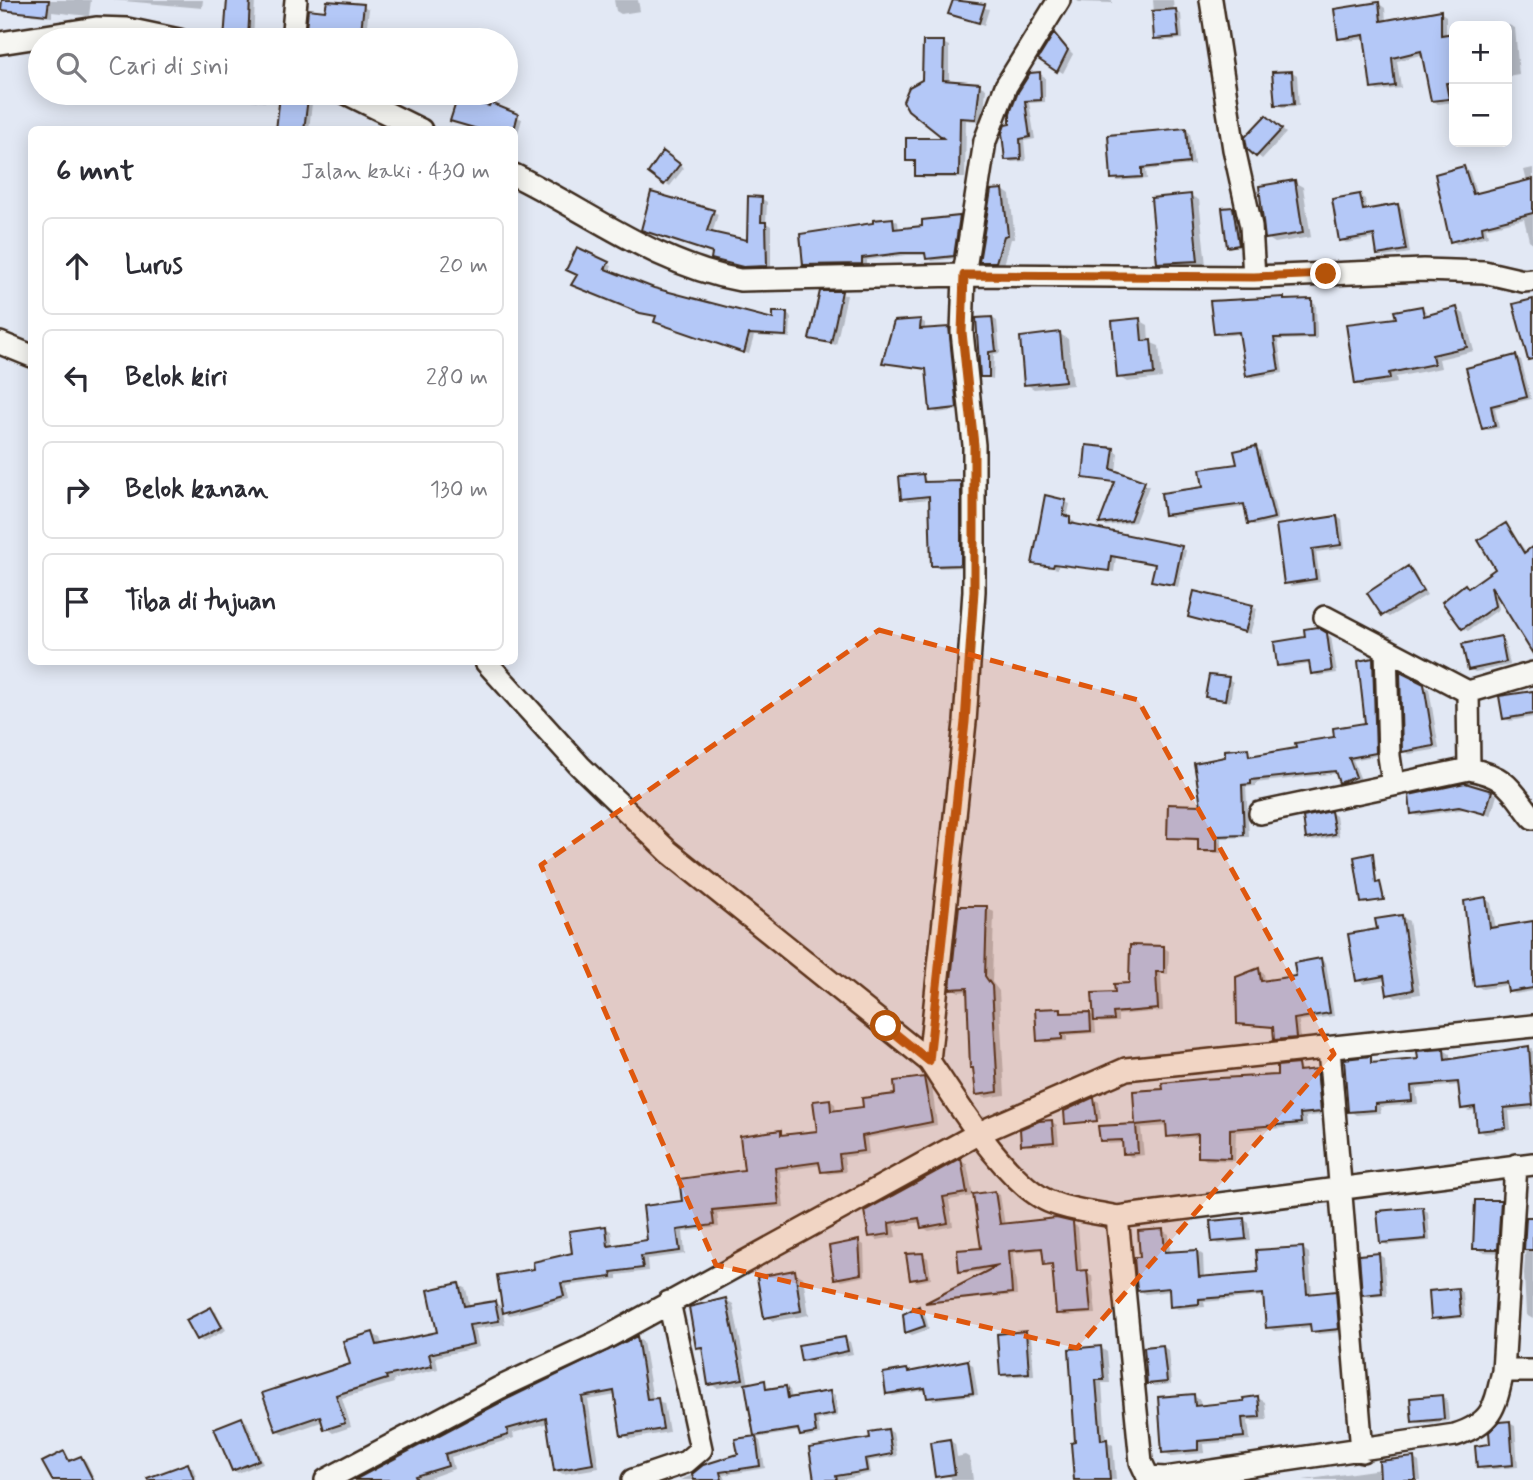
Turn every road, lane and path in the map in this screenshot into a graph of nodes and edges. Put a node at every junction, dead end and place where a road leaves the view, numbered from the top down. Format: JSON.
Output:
{"nodes":[{"id":1,"x":296,"y":0,"type":"edge"},
{"id":2,"x":1059,"y":0,"type":"edge"},
{"id":3,"x":1211,"y":0,"type":"edge"},
{"id":4,"x":293,"y":28,"type":"edge"},
{"id":5,"x":28,"y":39,"type":"edge"},
{"id":6,"x":0,"y":43,"type":"edge"},
{"id":7,"x":370,"y":105,"type":"edge"},
{"id":8,"x":413,"y":126,"type":"edge"},
{"id":9,"x":518,"y":177,"type":"edge"},
{"id":10,"x":964,"y":275,"type":"junction"},
{"id":11,"x":1254,"y":277,"type":"junction"},
{"id":12,"x":1533,"y":280,"type":"edge"},
{"id":13,"x":0,"y":343,"type":"edge"},
{"id":14,"x":28,"y":354,"type":"edge"},
{"id":15,"x":1325,"y":617,"type":"dead end"},
{"id":16,"x":1385,"y":650,"type":"junction"},
{"id":17,"x":489,"y":665,"type":"edge"},
{"id":18,"x":1533,"y":673,"type":"edge"},
{"id":19,"x":1468,"y":692,"type":"junction"},
{"id":20,"x":1469,"y":769,"type":"junction"},
{"id":21,"x":1393,"y":783,"type":"junction"},
{"id":22,"x":1260,"y":813,"type":"dead end"},
{"id":23,"x":1533,"y":818,"type":"edge"},
{"id":24,"x":1533,"y":1026,"type":"edge"},
{"id":25,"x":1329,"y":1049,"type":"junction"},
{"id":26,"x":929,"y":1061,"type":"junction"},
{"id":27,"x":979,"y":1133,"type":"junction"},
{"id":28,"x":1525,"y":1164,"type":"edge"},
{"id":29,"x":1341,"y":1176,"type":"junction"},
{"id":30,"x":1117,"y":1217,"type":"junction"},
{"id":31,"x":669,"y":1302,"type":"junction"},
{"id":32,"x":1503,"y":1371,"type":"junction"},
{"id":33,"x":1533,"y":1371,"type":"edge"},
{"id":34,"x":1362,"y":1451,"type":"junction"},
{"id":35,"x":326,"y":1480,"type":"edge"},
{"id":36,"x":633,"y":1480,"type":"edge"}],
"edges":[{"from":1,"to":4,"type":"street"},
{"from":2,"to":10,"type":"street"},
{"from":3,"to":11,"type":"street"},
{"from":5,"to":6,"type":"street"},
{"from":7,"to":8,"type":"street"},
{"from":9,"to":10,"type":"street"},
{"from":10,"to":11,"type":"street"},
{"from":10,"to":26,"type":"street"},
{"from":11,"to":12,"type":"street"},
{"from":13,"to":14,"type":"street"},
{"from":15,"to":16,"type":"street"},
{"from":16,"to":19,"type":"street"},
{"from":16,"to":21,"type":"street"},
{"from":17,"to":26,"type":"street"},
{"from":18,"to":19,"type":"street"},
{"from":19,"to":20,"type":"street"},
{"from":20,"to":21,"type":"street"},
{"from":20,"to":23,"type":"street"},
{"from":21,"to":22,"type":"street"},
{"from":24,"to":25,"type":"street"},
{"from":25,"to":27,"type":"street"},
{"from":25,"to":29,"type":"street"},
{"from":26,"to":27,"type":"street"},
{"from":27,"to":30,"type":"street"},
{"from":27,"to":31,"type":"street"},
{"from":28,"to":29,"type":"street"},
{"from":28,"to":32,"type":"street"},
{"from":29,"to":30,"type":"street"},
{"from":29,"to":34,"type":"street"},
{"from":30,"to":34,"type":"street"},
{"from":31,"to":35,"type":"street"},
{"from":31,"to":36,"type":"street"},
{"from":32,"to":33,"type":"street"},
{"from":32,"to":34,"type":"street"}]}
